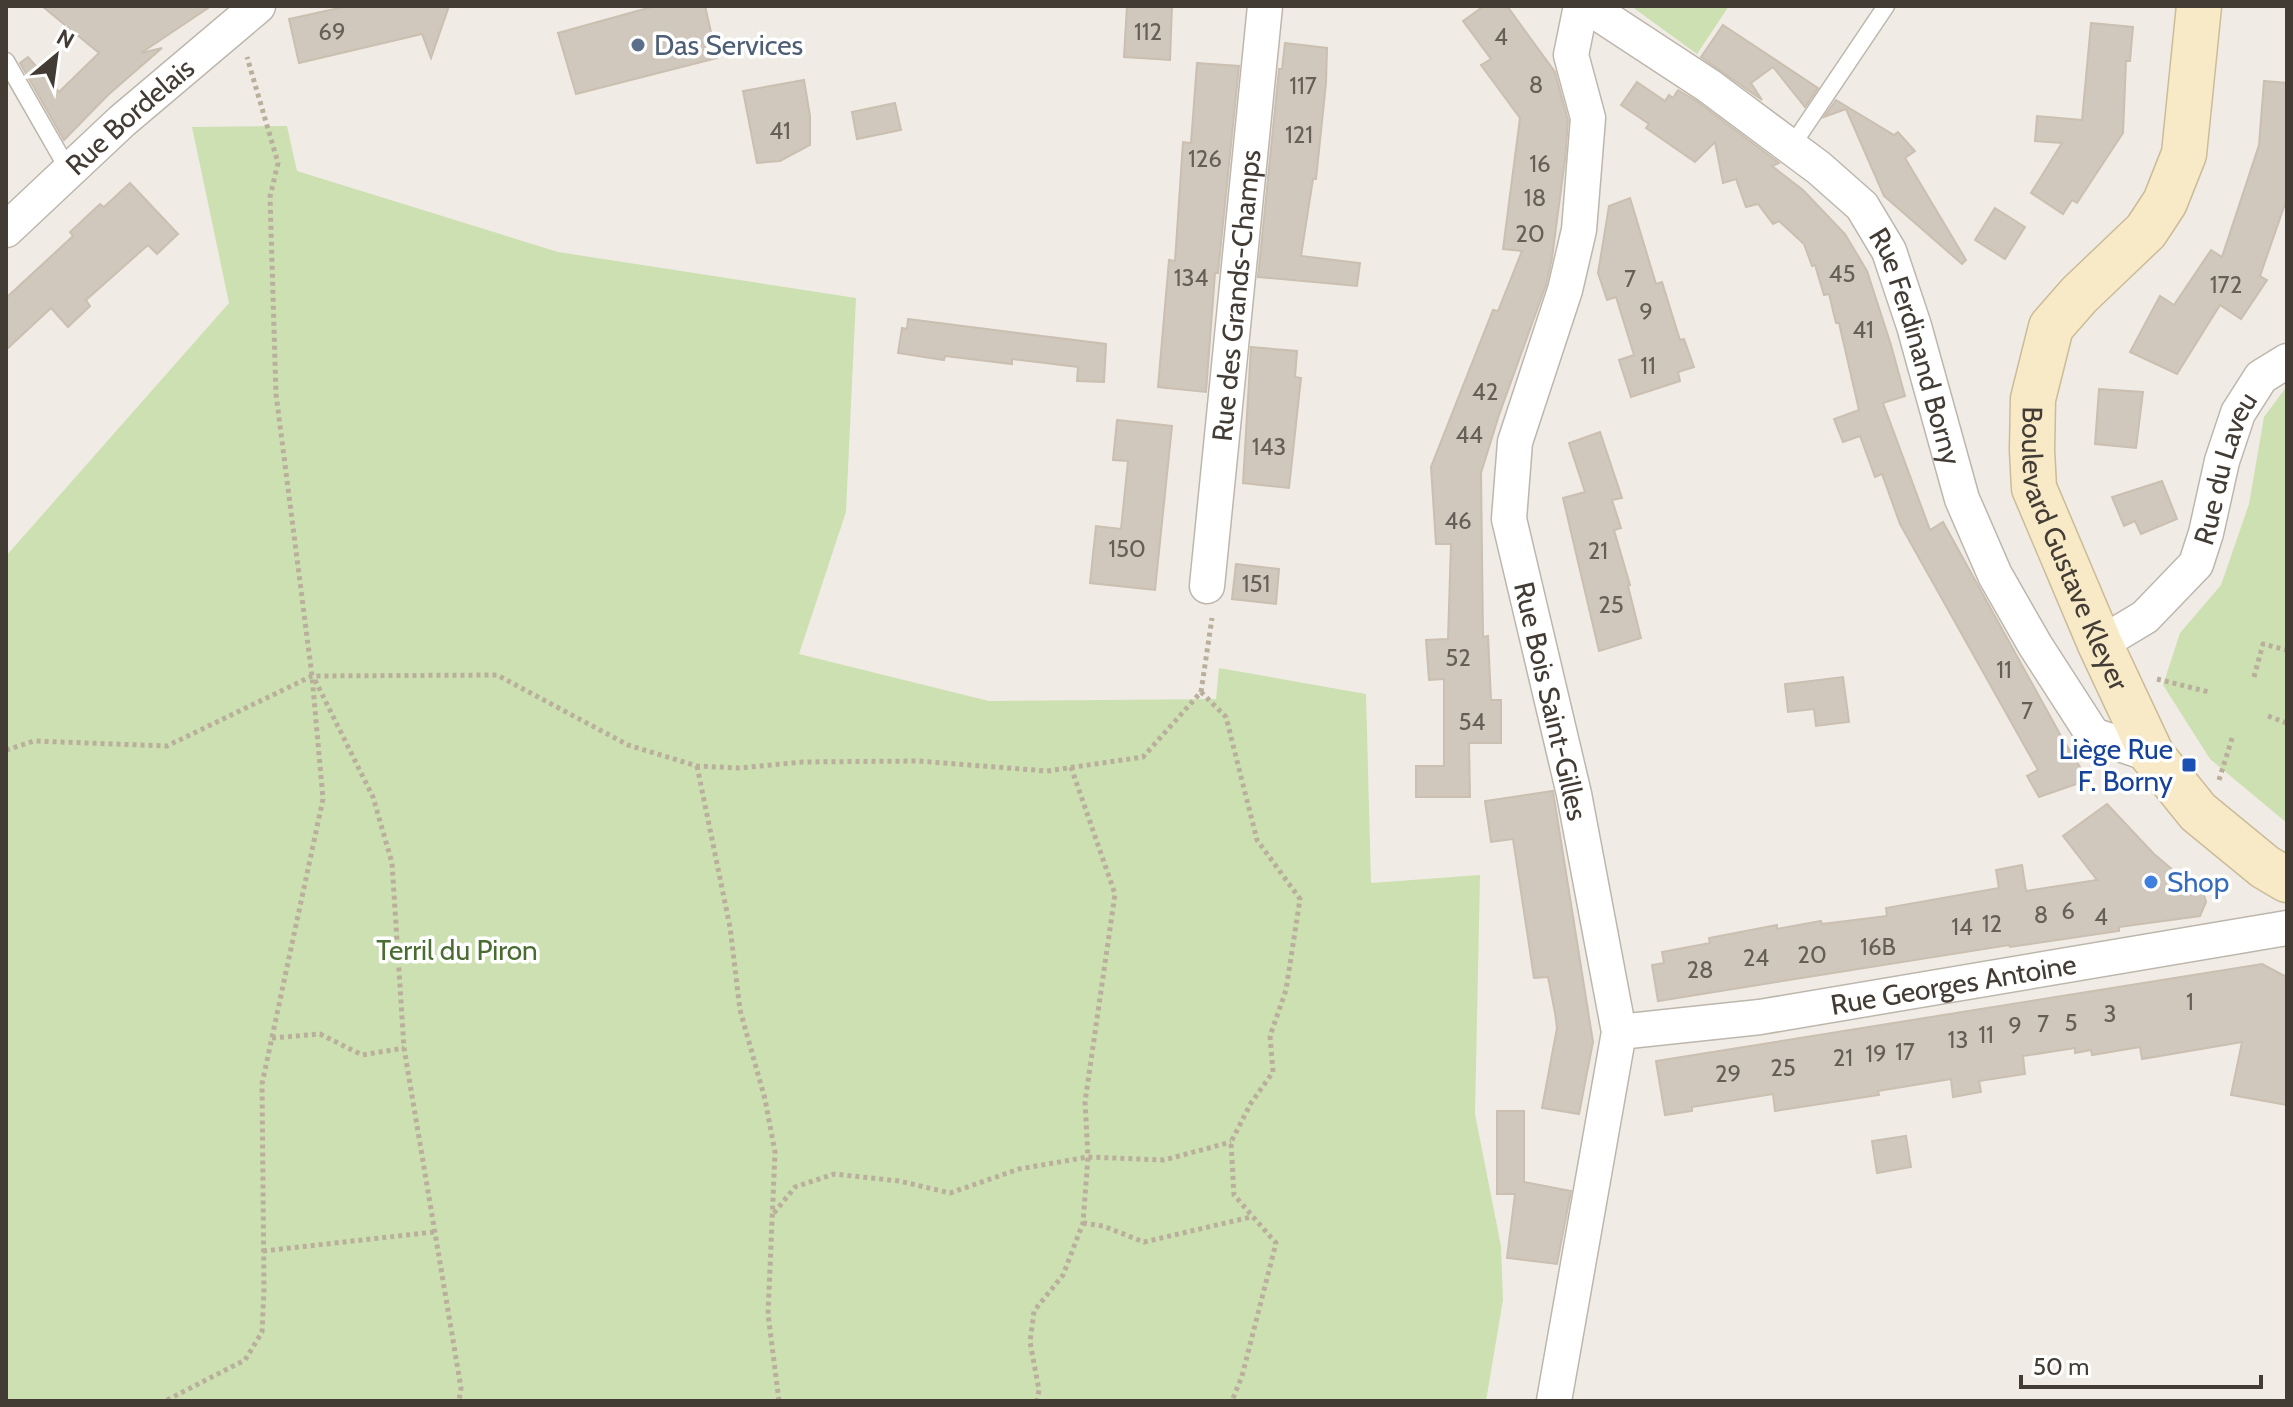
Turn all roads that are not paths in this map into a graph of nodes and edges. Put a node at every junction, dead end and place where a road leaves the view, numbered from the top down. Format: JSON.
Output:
{"nodes":[{"id":1,"x":1265,"y":6,"type":"edge"},
{"id":2,"x":1584,"y":6,"type":"edge"},
{"id":3,"x":1886,"y":6,"type":"edge"},
{"id":4,"x":2199,"y":6,"type":"edge"},
{"id":5,"x":248,"y":14,"type":"edge"},
{"id":6,"x":6,"y":61,"type":"edge"},
{"id":7,"x":1791,"y":147,"type":"junction"},
{"id":8,"x":69,"y":171,"type":"junction"},
{"id":9,"x":6,"y":230,"type":"edge"},
{"id":10,"x":2287,"y":361,"type":"edge"},
{"id":11,"x":1207,"y":586,"type":"road end"},
{"id":12,"x":2100,"y":644,"type":"junction"},
{"id":13,"x":2152,"y":755,"type":"junction"},
{"id":14,"x":2287,"y":880,"type":"edge"},
{"id":15,"x":2287,"y":928,"type":"edge"},
{"id":16,"x":1619,"y":1032,"type":"junction"},
{"id":17,"x":1554,"y":1401,"type":"edge"}],
"edges":[{"from":1,"to":11,"type":"street","name":"Rue des Grands-Champs"},
{"from":2,"to":7,"type":"street","name":"Rue Ferdinand Borny"},
{"from":2,"to":16,"type":"street","name":"Rue Bois Saint-Gilles"},
{"from":3,"to":7,"type":"lane"},
{"from":4,"to":12,"type":"street","name":"Boulevard Gustave Kleyer"},
{"from":5,"to":8,"type":"street","name":"Rue Bordelais"},
{"from":6,"to":8,"type":"lane"},
{"from":7,"to":13,"type":"street","name":"Rue Ferdinand Borny"},
{"from":8,"to":9,"type":"street","name":"Rue Bordelais"},
{"from":10,"to":12,"type":"street","name":"Rue du Laveu"},
{"from":12,"to":13,"type":"street","name":"Boulevard Gustave Kleyer"},
{"from":13,"to":14,"type":"street","name":"Boulevard Gustave Kleyer"},
{"from":15,"to":16,"type":"street","name":"Rue Georges Antoine"},
{"from":16,"to":17,"type":"street","name":"Rue Bois Saint-Gilles"}]}
